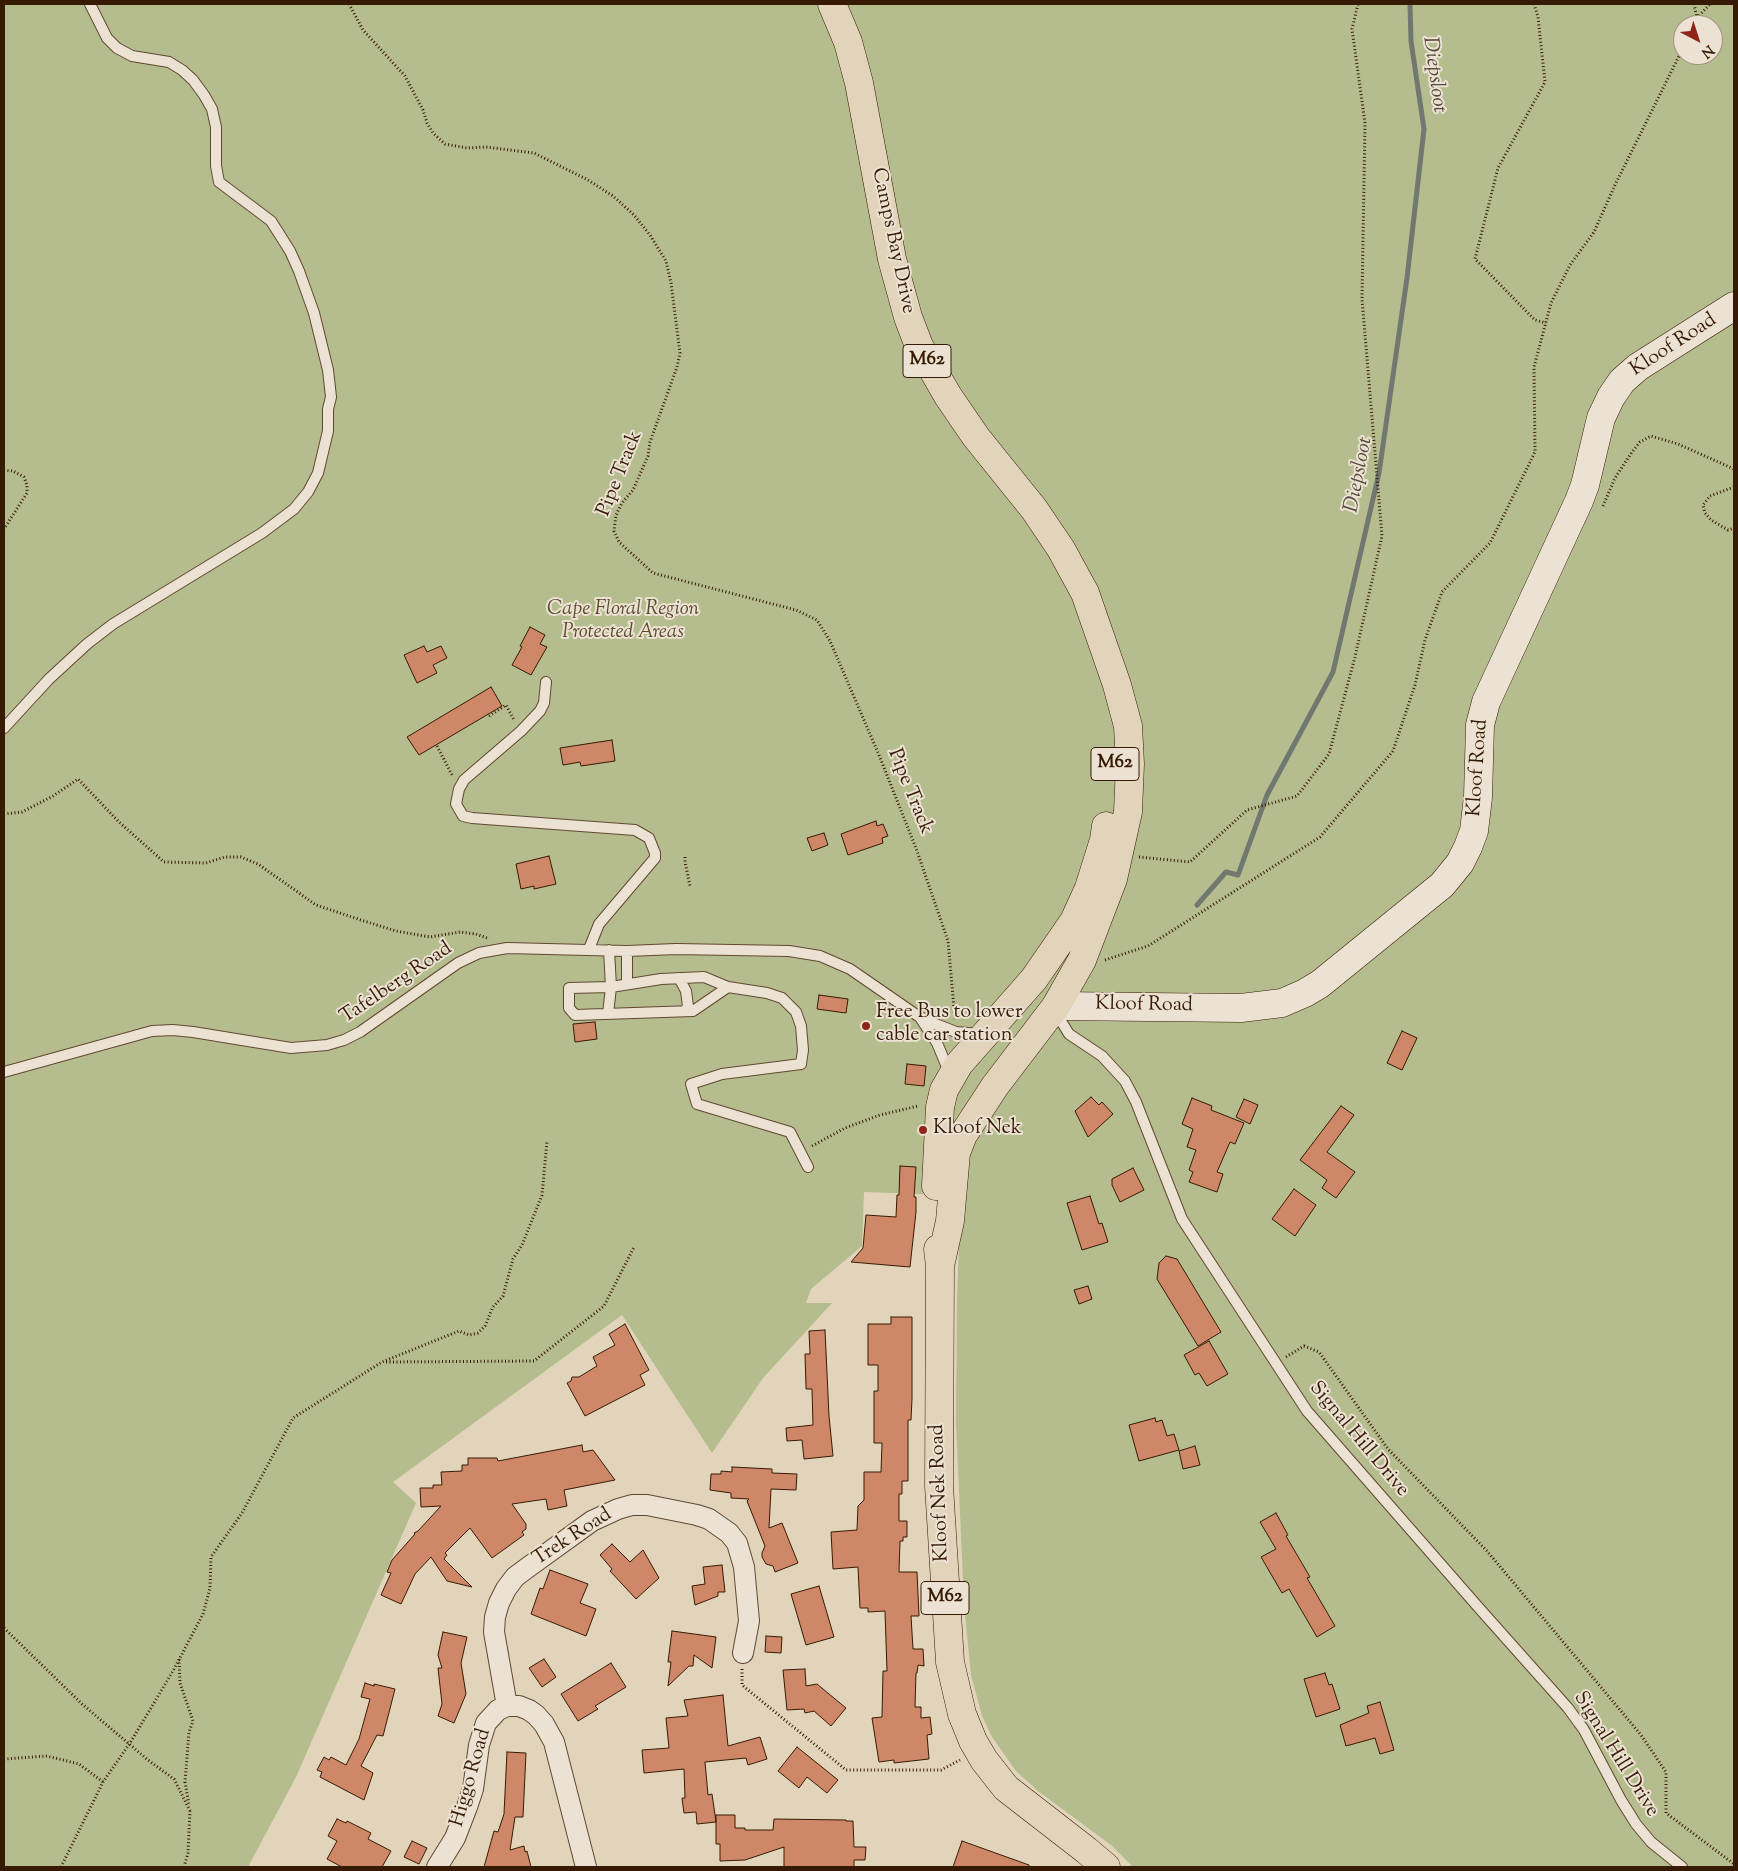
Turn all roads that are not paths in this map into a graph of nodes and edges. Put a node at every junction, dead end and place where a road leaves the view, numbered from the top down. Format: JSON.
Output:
{"nodes":[{"id":1,"x":90,"y":4,"type":"edge"},
{"id":2,"x":832,"y":4,"type":"edge"},
{"id":3,"x":1734,"y":306,"type":"edge"},
{"id":4,"x":1102,"y":638,"type":"junction"},
{"id":5,"x":546,"y":682,"type":"dead end"},
{"id":6,"x":4,"y":728,"type":"edge"},
{"id":7,"x":589,"y":949,"type":"junction"},
{"id":8,"x":609,"y":950,"type":"junction"},
{"id":9,"x":627,"y":951,"type":"junction"},
{"id":10,"x":679,"y":978,"type":"junction"},
{"id":11,"x":627,"y":984,"type":"junction"},
{"id":12,"x":611,"y":987,"type":"junction"},
{"id":13,"x":728,"y":987,"type":"junction"},
{"id":14,"x":1056,"y":1006,"type":"junction"},
{"id":15,"x":685,"y":1011,"type":"junction"},
{"id":16,"x":608,"y":1014,"type":"junction"},
{"id":17,"x":918,"y":1016,"type":"junction"},
{"id":18,"x":994,"y":1025,"type":"junction"},
{"id":19,"x":1020,"y":1055,"type":"junction"},
{"id":20,"x":4,"y":1072,"type":"edge"},
{"id":21,"x":951,"y":1076,"type":"junction"},
{"id":22,"x":996,"y":1086,"type":"junction"},
{"id":23,"x":808,"y":1167,"type":"dead end"},
{"id":24,"x":940,"y":1266,"type":"junction"},
{"id":25,"x":743,"y":1653,"type":"road end"},
{"id":26,"x":507,"y":1706,"type":"junction"},
{"id":27,"x":437,"y":1867,"type":"edge"},
{"id":28,"x":586,"y":1867,"type":"edge"},
{"id":29,"x":1106,"y":1867,"type":"edge"},
{"id":30,"x":1682,"y":1867,"type":"edge"}],
"edges":[{"from":1,"to":6,"type":"lane"},
{"from":2,"to":4,"type":"main road","name":"Camps Bay Drive","number":"M62"},
{"from":3,"to":14,"type":"main road","name":"Kloof Road"},
{"from":4,"to":14,"type":"main road","name":"Camps Bay Drive","number":"M62"},
{"from":4,"to":18,"type":"main road","name":"Camps Bay Drive","number":"M62"},
{"from":5,"to":7,"type":"lane"},
{"from":7,"to":8,"type":"lane","name":"Tafelberg Road"},
{"from":7,"to":20,"type":"lane","name":"Tafelberg Road"},
{"from":8,"to":9,"type":"lane","name":"Tafelberg Road"},
{"from":8,"to":12,"type":"lane"},
{"from":9,"to":11,"type":"lane"},
{"from":9,"to":17,"type":"lane","name":"Tafelberg Road"},
{"from":10,"to":11,"type":"lane"},
{"from":10,"to":13,"type":"lane"},
{"from":10,"to":15,"type":"lane"},
{"from":11,"to":12,"type":"lane"},
{"from":12,"to":16,"type":"lane"},
{"from":12,"to":16,"type":"lane"},
{"from":13,"to":15,"type":"lane"},
{"from":13,"to":23,"type":"lane"},
{"from":14,"to":18,"type":"main road"},
{"from":14,"to":19,"type":"main road","name":"Camps Bay Drive","number":"M62"},
{"from":14,"to":30,"type":"lane","name":"Signal Hill Drive"},
{"from":15,"to":16,"type":"lane"},
{"from":17,"to":18,"type":"lane","name":"Tafelberg Road"},
{"from":17,"to":21,"type":"lane","name":"Tafelberg Road"},
{"from":18,"to":19,"type":"main road"},
{"from":18,"to":21,"type":"main road","number":"M62"},
{"from":19,"to":22,"type":"main road","number":"M62"},
{"from":21,"to":22,"type":"main road"},
{"from":21,"to":24,"type":"main road","name":"Kloof Nek Road","number":"M62"},
{"from":22,"to":24,"type":"main road","name":"Kloof Nek Road","number":"M62"},
{"from":24,"to":29,"type":"main road","name":"Kloof Nek Road","number":"M62"},
{"from":25,"to":26,"type":"street","name":"Trek Road"},
{"from":26,"to":27,"type":"street","name":"Higgo Road"},
{"from":26,"to":28,"type":"street","name":"Higgo Road"}]}
